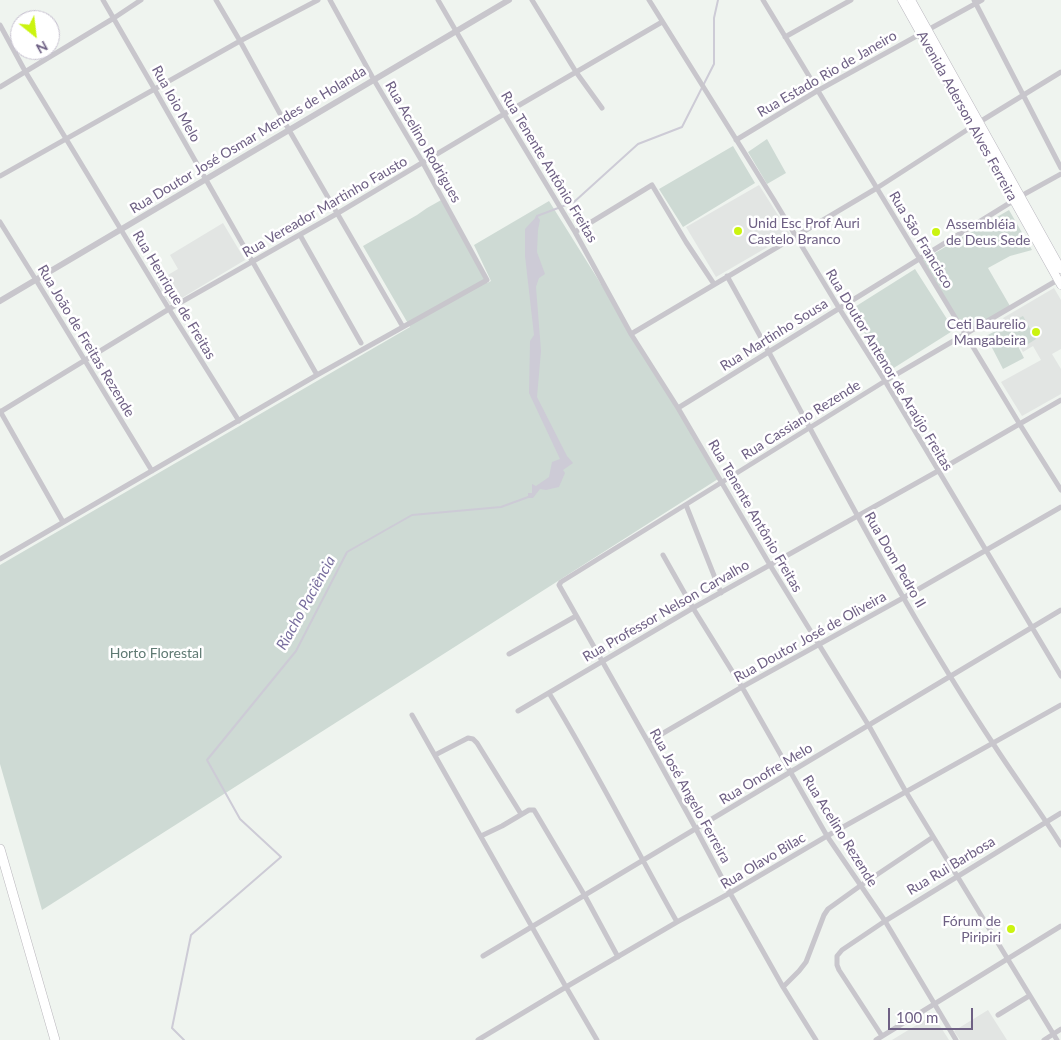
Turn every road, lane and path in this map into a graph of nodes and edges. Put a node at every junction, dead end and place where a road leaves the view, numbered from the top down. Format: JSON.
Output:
{"nodes":[{"id":1,"x":103,"y":0,"type":"edge"},
{"id":2,"x":140,"y":0,"type":"edge"},
{"id":3,"x":216,"y":0,"type":"edge"},
{"id":4,"x":318,"y":0,"type":"edge"},
{"id":5,"x":330,"y":0,"type":"edge"},
{"id":6,"x":438,"y":0,"type":"edge"},
{"id":7,"x":508,"y":0,"type":"edge"},
{"id":8,"x":532,"y":0,"type":"edge"},
{"id":9,"x":649,"y":0,"type":"edge"},
{"id":10,"x":763,"y":0,"type":"edge"},
{"id":11,"x":851,"y":0,"type":"edge"},
{"id":12,"x":902,"y":0,"type":"edge"},
{"id":13,"x":911,"y":0,"type":"edge"},
{"id":14,"x":982,"y":0,"type":"edge"},
{"id":15,"x":975,"y":2,"type":"edge"},
{"id":16,"x":114,"y":18,"type":"junction"},
{"id":17,"x":662,"y":22,"type":"junction"},
{"id":18,"x":0,"y":24,"type":"edge"},
{"id":19,"x":928,"y":29,"type":"junction"},
{"id":20,"x":456,"y":31,"type":"junction"},
{"id":21,"x":920,"y":33,"type":"junction"},
{"id":22,"x":785,"y":37,"type":"junction"},
{"id":23,"x":240,"y":41,"type":"junction"},
{"id":24,"x":25,"y":71,"type":"junction"},
{"id":25,"x":576,"y":72,"type":"junction"},
{"id":26,"x":1061,"y":72,"type":"edge"},
{"id":27,"x":374,"y":80,"type":"junction"},
{"id":28,"x":0,"y":87,"type":"edge"},
{"id":29,"x":155,"y":90,"type":"junction"},
{"id":30,"x":817,"y":91,"type":"junction"},
{"id":31,"x":1023,"y":96,"type":"junction"},
{"id":32,"x":602,"y":108,"type":"dead end"},
{"id":33,"x":504,"y":114,"type":"junction"},
{"id":34,"x":976,"y":124,"type":"junction"},
{"id":35,"x":289,"y":130,"type":"junction"},
{"id":36,"x":66,"y":138,"type":"junction"},
{"id":37,"x":736,"y":140,"type":"junction"},
{"id":38,"x":424,"y":163,"type":"junction"},
{"id":39,"x":1061,"y":168,"type":"edge"},
{"id":40,"x":1061,"y":174,"type":"edge"},
{"id":41,"x":0,"y":176,"type":"edge"},
{"id":42,"x":205,"y":179,"type":"junction"},
{"id":43,"x":877,"y":188,"type":"junction"},
{"id":44,"x":1017,"y":198,"type":"junction"},
{"id":45,"x":338,"y":213,"type":"junction"},
{"id":46,"x":0,"y":222,"type":"edge"},
{"id":47,"x":121,"y":229,"type":"junction"},
{"id":48,"x":575,"y":232,"type":"junction"},
{"id":49,"x":300,"y":235,"type":"junction"},
{"id":50,"x":795,"y":236,"type":"junction"},
{"id":51,"x":1042,"y":243,"type":"junction"},
{"id":52,"x":919,"y":258,"type":"junction"},
{"id":53,"x":253,"y":262,"type":"junction"},
{"id":54,"x":1061,"y":269,"type":"edge"},
{"id":55,"x":727,"y":276,"type":"junction"},
{"id":56,"x":36,"y":280,"type":"junction"},
{"id":57,"x":1060,"y":281,"type":"edge"},
{"id":58,"x":714,"y":284,"type":"junction"},
{"id":59,"x":0,"y":301,"type":"edge"},
{"id":60,"x":839,"y":308,"type":"junction"},
{"id":61,"x":169,"y":309,"type":"junction"},
{"id":62,"x":403,"y":327,"type":"junction"},
{"id":63,"x":631,"y":334,"type":"junction"},
{"id":64,"x":965,"y":334,"type":"junction"},
{"id":65,"x":362,"y":342,"type":"dead end"},
{"id":66,"x":769,"y":351,"type":"junction"},
{"id":67,"x":84,"y":361,"type":"junction"},
{"id":68,"x":317,"y":375,"type":"junction"},
{"id":69,"x":885,"y":381,"type":"junction"},
{"id":70,"x":1061,"y":400,"type":"edge"},
{"id":71,"x":678,"y":408,"type":"junction"},
{"id":72,"x":0,"y":411,"type":"edge"},
{"id":73,"x":239,"y":421,"type":"junction"},
{"id":74,"x":1019,"y":423,"type":"junction"},
{"id":75,"x":810,"y":428,"type":"junction"},
{"id":76,"x":152,"y":471,"type":"junction"},
{"id":77,"x":938,"y":471,"type":"junction"},
{"id":78,"x":722,"y":482,"type":"junction"},
{"id":79,"x":1061,"y":490,"type":"edge"},
{"id":80,"x":686,"y":505,"type":"junction"},
{"id":81,"x":1061,"y":507,"type":"edge"},
{"id":82,"x":857,"y":516,"type":"junction"},
{"id":83,"x":63,"y":522,"type":"junction"},
{"id":84,"x":986,"y":550,"type":"junction"},
{"id":85,"x":663,"y":555,"type":"dead end"},
{"id":86,"x":0,"y":559,"type":"edge"},
{"id":87,"x":770,"y":565,"type":"junction"},
{"id":88,"x":560,"y":587,"type":"joint"},
{"id":89,"x":721,"y":593,"type":"junction"},
{"id":90,"x":903,"y":598,"type":"junction"},
{"id":91,"x":693,"y":608,"type":"junction"},
{"id":92,"x":1061,"y":610,"type":"edge"},
{"id":93,"x":576,"y":616,"type":"junction"},
{"id":94,"x":1032,"y":627,"type":"junction"},
{"id":95,"x":819,"y":645,"type":"junction"},
{"id":96,"x":509,"y":654,"type":"dead end"},
{"id":97,"x":601,"y":661,"type":"junction"},
{"id":98,"x":1061,"y":676,"type":"edge"},
{"id":99,"x":950,"y":677,"type":"junction"},
{"id":100,"x":742,"y":687,"type":"junction"},
{"id":101,"x":549,"y":693,"type":"junction"},
{"id":102,"x":1061,"y":705,"type":"edge"},
{"id":103,"x":518,"y":711,"type":"dead end"},
{"id":104,"x":412,"y":715,"type":"dead end"},
{"id":105,"x":869,"y":726,"type":"junction"},
{"id":106,"x":648,"y":742,"type":"junction"},
{"id":107,"x":993,"y":744,"type":"junction"},
{"id":108,"x":435,"y":755,"type":"junction"},
{"id":109,"x":791,"y":772,"type":"junction"},
{"id":110,"x":906,"y":792,"type":"junction"},
{"id":111,"x":1061,"y":813,"type":"edge"},
{"id":112,"x":521,"y":814,"type":"junction"},
{"id":113,"x":1046,"y":822,"type":"junction"},
{"id":114,"x":696,"y":829,"type":"junction"},
{"id":115,"x":481,"y":836,"type":"junction"},
{"id":116,"x":827,"y":836,"type":"junction"},
{"id":117,"x":932,"y":837,"type":"junction"},
{"id":118,"x":1061,"y":846,"type":"edge"},
{"id":119,"x":0,"y":849,"type":"edge"},
{"id":120,"x":642,"y":860,"type":"junction"},
{"id":121,"x":956,"y":876,"type":"junction"},
{"id":122,"x":4,"y":881,"type":"edge"},
{"id":123,"x":860,"y":886,"type":"junction"},
{"id":124,"x":730,"y":894,"type":"junction"},
{"id":125,"x":585,"y":896,"type":"junction"},
{"id":126,"x":885,"y":920,"type":"junction"},
{"id":127,"x":677,"y":922,"type":"junction"},
{"id":128,"x":532,"y":926,"type":"junction"},
{"id":129,"x":1061,"y":926,"type":"edge"},
{"id":130,"x":483,"y":956,"type":"dead end"},
{"id":131,"x":618,"y":957,"type":"junction"},
{"id":132,"x":1007,"y":960,"type":"junction"},
{"id":133,"x":566,"y":987,"type":"junction"},
{"id":134,"x":783,"y":987,"type":"junction"},
{"id":135,"x":1029,"y":996,"type":"junction"},
{"id":136,"x":934,"y":1003,"type":"junction"},
{"id":137,"x":998,"y":1015,"type":"dead end"},
{"id":138,"x":1061,"y":1029,"type":"edge"},
{"id":139,"x":1053,"y":1034,"type":"junction"},
{"id":140,"x":882,"y":1036,"type":"junction"},
{"id":141,"x":55,"y":1040,"type":"edge"},
{"id":142,"x":478,"y":1040,"type":"edge"},
{"id":143,"x":597,"y":1040,"type":"edge"},
{"id":144,"x":816,"y":1040,"type":"edge"},
{"id":145,"x":876,"y":1040,"type":"edge"},
{"id":146,"x":956,"y":1040,"type":"edge"},
{"id":147,"x":1044,"y":1040,"type":"edge"},
{"id":148,"x":1057,"y":1040,"type":"edge"}],
"edges":[{"from":1,"to":16,"type":"street","name":"Rua Ioio Melo"},
{"from":2,"to":16,"type":"street"},
{"from":3,"to":23,"type":"street"},
{"from":4,"to":23,"type":"street"},
{"from":5,"to":27,"type":"street","name":"Rua Acelino Rodrigues"},
{"from":6,"to":20,"type":"street","name":"Rua Tenente Antônio Freitas"},
{"from":7,"to":20,"type":"street","name":"Rua Doutor José Osmar Mendes de Holanda"},
{"from":8,"to":25,"type":"street"},
{"from":9,"to":17,"type":"street","name":"Rua Doutor Antenor de Araújo Freitas"},
{"from":10,"to":22,"type":"street","name":"Rua São Francisco"},
{"from":11,"to":22,"type":"street"},
{"from":12,"to":21,"type":"main road","name":"Avenida Aderson Alves Ferreira"},
{"from":13,"to":19,"type":"main road","name":"Avenida Aderson Alves Ferreira"},
{"from":14,"to":15,"type":"street","name":"Rua Estado Rio de Janeiro"},
{"from":15,"to":19,"type":"street","name":"Rua Estado Rio de Janeiro"},
{"from":15,"to":31,"type":"street"},
{"from":16,"to":24,"type":"street"},
{"from":16,"to":29,"type":"street","name":"Rua Ioio Melo"},
{"from":17,"to":25,"type":"street","name":"Rua Vereador Martinho Fausto"},
{"from":17,"to":37,"type":"street","name":"Rua Doutor Antenor de Araújo Freitas"},
{"from":18,"to":24,"type":"street","name":"Rua Henrique de Freitas"},
{"from":19,"to":21,"type":"street","name":"Rua Estado Rio de Janeiro"},
{"from":19,"to":34,"type":"main road","name":"Avenida Aderson Alves Ferreira"},
{"from":20,"to":27,"type":"street","name":"Rua Doutor José Osmar Mendes de Holanda"},
{"from":20,"to":33,"type":"street","name":"Rua Tenente Antônio Freitas"},
{"from":21,"to":30,"type":"street","name":"Rua Estado Rio de Janeiro"},
{"from":21,"to":34,"type":"main road","name":"Avenida Aderson Alves Ferreira"},
{"from":22,"to":30,"type":"street","name":"Rua São Francisco"},
{"from":23,"to":29,"type":"street"},
{"from":23,"to":35,"type":"street"},
{"from":24,"to":28,"type":"street"},
{"from":24,"to":36,"type":"street","name":"Rua Henrique de Freitas"},
{"from":25,"to":32,"type":"street"},
{"from":25,"to":33,"type":"street","name":"Rua Vereador Martinho Fausto"},
{"from":26,"to":31,"type":"street"},
{"from":27,"to":35,"type":"street","name":"Rua Doutor José Osmar Mendes de Holanda"},
{"from":27,"to":38,"type":"street","name":"Rua Acelino Rodrigues"},
{"from":29,"to":36,"type":"street"},
{"from":29,"to":42,"type":"street","name":"Rua Ioio Melo"},
{"from":30,"to":37,"type":"street","name":"Rua Estado Rio de Janeiro"},
{"from":30,"to":43,"type":"street","name":"Rua São Francisco"},
{"from":31,"to":34,"type":"street"},
{"from":31,"to":39,"type":"street"},
{"from":33,"to":38,"type":"street","name":"Rua Vereador Martinho Fausto"},
{"from":33,"to":48,"type":"street","name":"Rua Tenente Antônio Freitas"},
{"from":34,"to":43,"type":"street"},
{"from":34,"to":44,"type":"main road","name":"Avenida Aderson Alves Ferreira"},
{"from":35,"to":42,"type":"street","name":"Rua Doutor José Osmar Mendes de Holanda"},
{"from":35,"to":45,"type":"street"},
{"from":36,"to":41,"type":"street"},
{"from":36,"to":47,"type":"street","name":"Rua Henrique de Freitas"},
{"from":37,"to":50,"type":"street","name":"Rua Doutor Antenor de Araújo Freitas"},
{"from":38,"to":45,"type":"street","name":"Rua Vereador Martinho Fausto"},
{"from":38,"to":62,"type":"street","name":"Rua Acelino Rodrigues"},
{"from":40,"to":44,"type":"street","name":"Rua Martinho Sousa"},
{"from":42,"to":47,"type":"street","name":"Rua Doutor José Osmar Mendes de Holanda"},
{"from":42,"to":53,"type":"street","name":"Rua Ioio Melo"},
{"from":43,"to":50,"type":"street"},
{"from":43,"to":52,"type":"street","name":"Rua São Francisco"},
{"from":44,"to":51,"type":"main road","name":"Avenida Aderson Alves Ferreira"},
{"from":44,"to":52,"type":"street","name":"Rua Martinho Sousa"},
{"from":45,"to":49,"type":"street","name":"Rua Vereador Martinho Fausto"},
{"from":45,"to":62,"type":"street"},
{"from":46,"to":56,"type":"street","name":"Rua João de Freitas Rezende"},
{"from":47,"to":56,"type":"street","name":"Rua Doutor José Osmar Mendes de Holanda"},
{"from":47,"to":61,"type":"street","name":"Rua Henrique de Freitas"},
{"from":48,"to":58,"type":"street"},
{"from":48,"to":63,"type":"street","name":"Rua Tenente Antônio Freitas"},
{"from":49,"to":53,"type":"street","name":"Rua Vereador Martinho Fausto"},
{"from":49,"to":65,"type":"street"},
{"from":50,"to":55,"type":"street"},
{"from":50,"to":60,"type":"street","name":"Rua Doutor Antenor de Araújo Freitas"},
{"from":51,"to":54,"type":"main road","name":"Avenida Aderson Alves Ferreira"},
{"from":51,"to":57,"type":"main road","name":"Avenida Aderson Alves Ferreira"},
{"from":52,"to":60,"type":"street","name":"Rua Martinho Sousa"},
{"from":52,"to":64,"type":"street","name":"Rua São Francisco"},
{"from":53,"to":61,"type":"street","name":"Rua Vereador Martinho Fausto"},
{"from":53,"to":68,"type":"street","name":"Rua Ioio Melo"},
{"from":55,"to":58,"type":"street"},
{"from":55,"to":66,"type":"street","name":"Rua Dom Pedro II"},
{"from":56,"to":59,"type":"street","name":"Rua Doutor José Osmar Mendes de Holanda"},
{"from":56,"to":67,"type":"street","name":"Rua João de Freitas Rezende"},
{"from":57,"to":64,"type":"street","name":"Rua Cassiano Rezende"},
{"from":58,"to":63,"type":"street"},
{"from":60,"to":66,"type":"street","name":"Rua Martinho Sousa"},
{"from":60,"to":69,"type":"street","name":"Rua Doutor Antenor de Araújo Freitas"},
{"from":61,"to":67,"type":"street","name":"Rua Vereador Martinho Fausto"},
{"from":61,"to":73,"type":"street","name":"Rua Henrique de Freitas"},
{"from":62,"to":68,"type":"street"},
{"from":63,"to":71,"type":"street","name":"Rua Tenente Antônio Freitas"},
{"from":64,"to":69,"type":"street","name":"Rua Cassiano Rezende"},
{"from":64,"to":74,"type":"street","name":"Rua São Francisco"},
{"from":66,"to":71,"type":"street","name":"Rua Martinho Sousa"},
{"from":66,"to":75,"type":"street","name":"Rua Dom Pedro II"},
{"from":67,"to":72,"type":"street","name":"Rua Vereador Martinho Fausto"},
{"from":67,"to":76,"type":"street","name":"Rua João de Freitas Rezende"},
{"from":68,"to":73,"type":"street"},
{"from":69,"to":75,"type":"street","name":"Rua Cassiano Rezende"},
{"from":69,"to":77,"type":"street","name":"Rua Doutor Antenor de Araújo Freitas"},
{"from":70,"to":74,"type":"street","name":"Rua Professor Nelson Carvalho"},
{"from":71,"to":78,"type":"street","name":"Rua Tenente Antônio Freitas"},
{"from":72,"to":83,"type":"street"},
{"from":73,"to":76,"type":"street"},
{"from":74,"to":77,"type":"street","name":"Rua Professor Nelson Carvalho"},
{"from":74,"to":79,"type":"street","name":"Rua São Francisco"},
{"from":75,"to":78,"type":"street","name":"Rua Cassiano Rezende"},
{"from":75,"to":82,"type":"street","name":"Rua Dom Pedro II"},
{"from":76,"to":83,"type":"street"},
{"from":77,"to":82,"type":"street","name":"Rua Professor Nelson Carvalho"},
{"from":77,"to":84,"type":"street","name":"Rua Doutor Antenor de Araújo Freitas"},
{"from":78,"to":80,"type":"street","name":"Rua Cassiano Rezende"},
{"from":78,"to":87,"type":"street","name":"Rua Tenente Antônio Freitas"},
{"from":80,"to":88,"type":"street","name":"Rua Cassiano Rezende"},
{"from":80,"to":89,"type":"street"},
{"from":81,"to":84,"type":"street","name":"Rua Doutor José de Oliveira"},
{"from":82,"to":87,"type":"street","name":"Rua Professor Nelson Carvalho"},
{"from":82,"to":90,"type":"street","name":"Rua Dom Pedro II"},
{"from":83,"to":86,"type":"street"},
{"from":84,"to":90,"type":"street","name":"Rua Doutor José de Oliveira"},
{"from":84,"to":94,"type":"street","name":"Rua Doutor Antenor de Araújo Freitas"},
{"from":85,"to":91,"type":"street","name":"Rua Acelino Rezende"},
{"from":87,"to":89,"type":"street","name":"Rua Professor Nelson Carvalho"},
{"from":87,"to":95,"type":"street","name":"Rua Tenente Antônio Freitas"},
{"from":88,"to":93,"type":"street","name":"Rua José Angelo Ferreira"},
{"from":89,"to":91,"type":"street","name":"Rua Professor Nelson Carvalho"},
{"from":90,"to":95,"type":"street","name":"Rua Doutor José de Oliveira"},
{"from":90,"to":99,"type":"street","name":"Rua Dom Pedro II"},
{"from":91,"to":97,"type":"street","name":"Rua Professor Nelson Carvalho"},
{"from":91,"to":100,"type":"street","name":"Rua Acelino Rezende"},
{"from":92,"to":94,"type":"street","name":"Rua Onofre Melo"},
{"from":93,"to":96,"type":"street"},
{"from":93,"to":97,"type":"street","name":"Rua José Angelo Ferreira"},
{"from":94,"to":98,"type":"street","name":"Rua Doutor Antenor de Araújo Freitas"},
{"from":94,"to":99,"type":"street","name":"Rua Onofre Melo"},
{"from":95,"to":100,"type":"street","name":"Rua Doutor José de Oliveira"},
{"from":95,"to":105,"type":"street","name":"Rua Tenente Antônio Freitas"},
{"from":97,"to":101,"type":"street","name":"Rua Professor Nelson Carvalho"},
{"from":97,"to":106,"type":"street","name":"Rua José Angelo Ferreira"},
{"from":99,"to":105,"type":"street","name":"Rua Onofre Melo"},
{"from":99,"to":107,"type":"street","name":"Rua Dom Pedro II"},
{"from":100,"to":106,"type":"street","name":"Rua Doutor José de Oliveira"},
{"from":100,"to":109,"type":"street","name":"Rua Acelino Rezende"},
{"from":101,"to":103,"type":"street","name":"Rua Professor Nelson Carvalho"},
{"from":101,"to":120,"type":"street"},
{"from":102,"to":107,"type":"street","name":"Rua Olavo Bilac"},
{"from":104,"to":108,"type":"street"},
{"from":105,"to":109,"type":"street","name":"Rua Onofre Melo"},
{"from":105,"to":110,"type":"street","name":"Rua Tenente Antônio Freitas"},
{"from":106,"to":114,"type":"street","name":"Rua José Angelo Ferreira"},
{"from":107,"to":110,"type":"street","name":"Rua Olavo Bilac"},
{"from":107,"to":113,"type":"street","name":"Rua Dom Pedro II"},
{"from":108,"to":112,"type":"street"},
{"from":108,"to":115,"type":"street"},
{"from":109,"to":114,"type":"street","name":"Rua Onofre Melo"},
{"from":109,"to":116,"type":"street","name":"Rua Acelino Rezende"},
{"from":110,"to":116,"type":"street","name":"Rua Olavo Bilac"},
{"from":110,"to":117,"type":"street","name":"Rua Tenente Antônio Freitas"},
{"from":111,"to":113,"type":"street","name":"Rua Rui Barbosa"},
{"from":112,"to":115,"type":"street"},
{"from":112,"to":125,"type":"street"},
{"from":113,"to":118,"type":"street","name":"Rua Dom Pedro II"},
{"from":113,"to":121,"type":"street","name":"Rua Rui Barbosa"},
{"from":114,"to":120,"type":"street","name":"Rua Onofre Melo"},
{"from":114,"to":124,"type":"street","name":"Rua José Angelo Ferreira"},
{"from":115,"to":128,"type":"street"},
{"from":116,"to":123,"type":"street","name":"Rua Acelino Rezende"},
{"from":116,"to":124,"type":"street","name":"Rua Olavo Bilac"},
{"from":117,"to":121,"type":"street","name":"Rua Tenente Antônio Freitas"},
{"from":117,"to":123,"type":"street"},
{"from":119,"to":122,"type":"highway"},
{"from":120,"to":125,"type":"street","name":"Rua Onofre Melo"},
{"from":120,"to":127,"type":"street"},
{"from":121,"to":126,"type":"street","name":"Rua Rui Barbosa"},
{"from":121,"to":132,"type":"street","name":"Rua Tenente Antônio Freitas"},
{"from":122,"to":141,"type":"highway"},
{"from":123,"to":126,"type":"street","name":"Rua Acelino Rezende"},
{"from":123,"to":134,"type":"street"},
{"from":124,"to":127,"type":"street","name":"Rua Olavo Bilac"},
{"from":124,"to":134,"type":"street","name":"Rua José Angelo Ferreira"},
{"from":125,"to":128,"type":"street","name":"Rua Onofre Melo"},
{"from":125,"to":131,"type":"street"},
{"from":126,"to":136,"type":"street","name":"Rua Acelino Rezende"},
{"from":126,"to":140,"type":"street","name":"Rua Rui Barbosa"},
{"from":127,"to":131,"type":"street","name":"Rua Olavo Bilac"},
{"from":128,"to":130,"type":"street","name":"Rua Onofre Melo"},
{"from":128,"to":133,"type":"street"},
{"from":129,"to":132,"type":"street"},
{"from":131,"to":133,"type":"street","name":"Rua Olavo Bilac"},
{"from":132,"to":135,"type":"street","name":"Rua Tenente Antônio Freitas"},
{"from":132,"to":136,"type":"street"},
{"from":133,"to":142,"type":"street","name":"Rua Olavo Bilac"},
{"from":133,"to":143,"type":"street"},
{"from":134,"to":144,"type":"street","name":"Rua José Angelo Ferreira"},
{"from":135,"to":137,"type":"street"},
{"from":135,"to":139,"type":"street","name":"Rua Tenente Antônio Freitas"},
{"from":136,"to":140,"type":"street"},
{"from":136,"to":146,"type":"street","name":"Rua Acelino Rezende"},
{"from":138,"to":139,"type":"street"},
{"from":139,"to":147,"type":"street"},
{"from":139,"to":148,"type":"street","name":"Rua Tenente Antônio Freitas"},
{"from":140,"to":145,"type":"street"}]}
